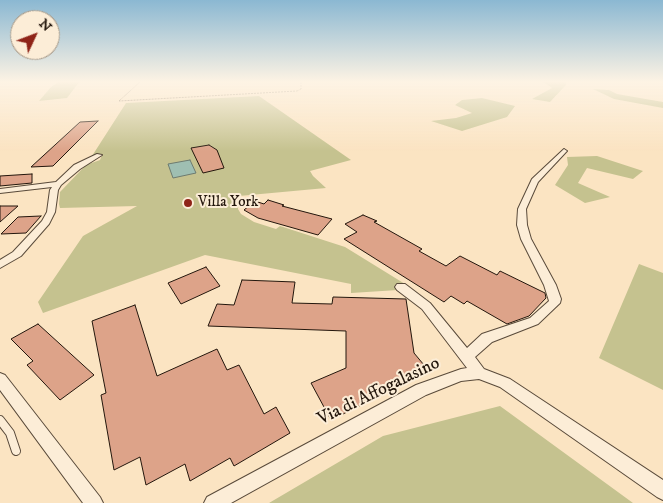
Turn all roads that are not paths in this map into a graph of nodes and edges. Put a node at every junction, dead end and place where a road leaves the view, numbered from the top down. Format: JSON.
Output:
{"nodes":[{"id":1,"x":564,"y":150,"type":"dead end"},
{"id":2,"x":99,"y":156,"type":"dead end"},
{"id":3,"x":58,"y":184,"type":"junction"},
{"id":4,"x":0,"y":191,"type":"edge"},
{"id":5,"x":0,"y":265,"type":"edge"},
{"id":6,"x":401,"y":287,"type":"dead end"},
{"id":7,"x":466,"y":356,"type":"junction"},
{"id":8,"x":478,"y":373,"type":"junction"},
{"id":9,"x":0,"y":379,"type":"edge"},
{"id":10,"x":0,"y":420,"type":"edge"},
{"id":11,"x":16,"y":451,"type":"dead end"},
{"id":12,"x":663,"y":491,"type":"edge"},
{"id":13,"x":94,"y":503,"type":"edge"},
{"id":14,"x":213,"y":503,"type":"edge"}],
"edges":[{"from":1,"to":7,"type":"street"},
{"from":2,"to":3,"type":"street"},
{"from":3,"to":4,"type":"street"},
{"from":3,"to":5,"type":"street"},
{"from":6,"to":7,"type":"street"},
{"from":7,"to":8,"type":"street"},
{"from":8,"to":12,"type":"street"},
{"from":8,"to":14,"type":"street","name":"Via di Affogalasino"},
{"from":9,"to":13,"type":"street"},
{"from":10,"to":11,"type":"lane"}]}
